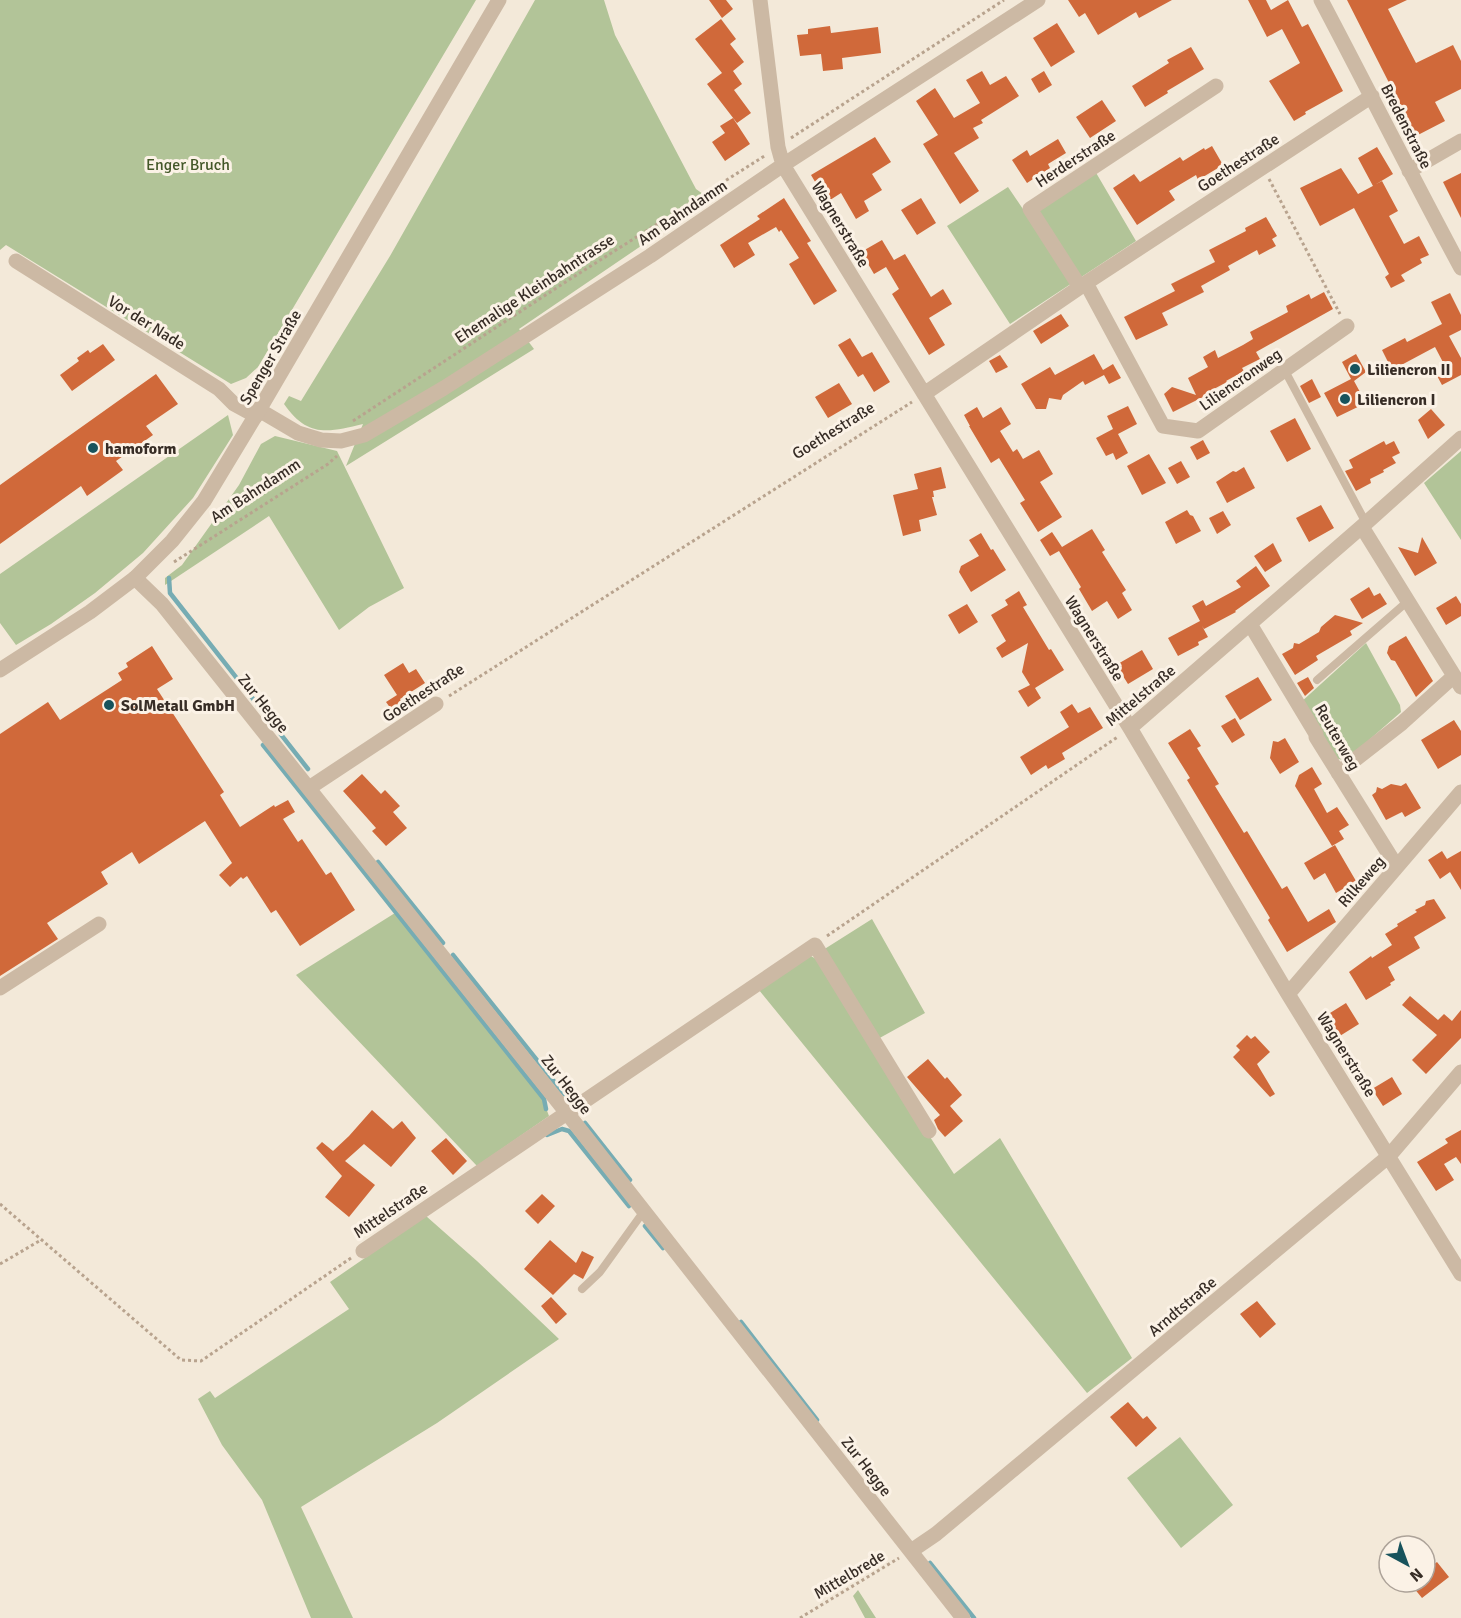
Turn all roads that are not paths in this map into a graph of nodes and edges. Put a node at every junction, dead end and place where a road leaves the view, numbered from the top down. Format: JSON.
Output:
{"nodes":[{"id":1,"x":499,"y":0,"type":"edge"},
{"id":2,"x":760,"y":0,"type":"edge"},
{"id":3,"x":1038,"y":0,"type":"edge"},
{"id":4,"x":1321,"y":0,"type":"edge"},
{"id":5,"x":1216,"y":86,"type":"dead end"},
{"id":6,"x":1372,"y":96,"type":"junction"},
{"id":7,"x":1461,"y":141,"type":"edge"},
{"id":8,"x":783,"y":165,"type":"junction"},
{"id":9,"x":1409,"y":171,"type":"junction"},
{"id":10,"x":16,"y":261,"type":"dead end"},
{"id":11,"x":1461,"y":268,"type":"edge"},
{"id":12,"x":1083,"y":285,"type":"junction"},
{"id":13,"x":1347,"y":326,"type":"road end"},
{"id":14,"x":1284,"y":369,"type":"junction"},
{"id":15,"x":924,"y":394,"type":"junction"},
{"id":16,"x":258,"y":413,"type":"junction"},
{"id":17,"x":1461,"y":438,"type":"edge"},
{"id":18,"x":1364,"y":525,"type":"junction"},
{"id":19,"x":135,"y":578,"type":"junction"},
{"id":20,"x":1408,"y":601,"type":"junction"},
{"id":21,"x":1250,"y":624,"type":"junction"},
{"id":22,"x":0,"y":670,"type":"edge"},
{"id":23,"x":1317,"y":680,"type":"dead end"},
{"id":24,"x":1457,"y":682,"type":"edge"},
{"id":25,"x":436,"y":704,"type":"road end"},
{"id":26,"x":1130,"y":728,"type":"junction"},
{"id":27,"x":1338,"y":773,"type":"junction"},
{"id":28,"x":309,"y":788,"type":"junction"},
{"id":29,"x":1461,"y":792,"type":"edge"},
{"id":30,"x":1396,"y":867,"type":"junction"},
{"id":31,"x":99,"y":924,"type":"dead end"},
{"id":32,"x":0,"y":988,"type":"edge"},
{"id":33,"x":1288,"y":994,"type":"junction"},
{"id":34,"x":1461,"y":1072,"type":"edge"},
{"id":35,"x":567,"y":1113,"type":"junction"},
{"id":36,"x":929,"y":1131,"type":"dead end"},
{"id":37,"x":1389,"y":1156,"type":"junction"},
{"id":38,"x":644,"y":1211,"type":"junction"},
{"id":39,"x":363,"y":1251,"type":"road end"},
{"id":40,"x":1461,"y":1274,"type":"edge"},
{"id":41,"x":582,"y":1289,"type":"dead end"},
{"id":42,"x":911,"y":1551,"type":"junction"},
{"id":43,"x":963,"y":1618,"type":"edge"}],
"edges":[{"from":1,"to":16,"type":"street","name":"Spenger Straße"},
{"from":2,"to":8,"type":"street","name":"Wagnerstraße"},
{"from":3,"to":8,"type":"street","name":"Am Bahndamm"},
{"from":4,"to":6,"type":"street","name":"Bredenstraße"},
{"from":5,"to":12,"type":"street","name":"Herderstraße"},
{"from":6,"to":9,"type":"street","name":"Bredenstraße"},
{"from":6,"to":12,"type":"street","name":"Goethestraße"},
{"from":7,"to":9,"type":"street"},
{"from":8,"to":15,"type":"street","name":"Wagnerstraße"},
{"from":8,"to":16,"type":"street","name":"Am Bahndamm"},
{"from":9,"to":11,"type":"street","name":"Bredenstraße"},
{"from":10,"to":16,"type":"street","name":"Vor der Nade"},
{"from":12,"to":14,"type":"street","name":"Liliencronweg"},
{"from":12,"to":15,"type":"street","name":"Goethestraße"},
{"from":13,"to":14,"type":"street","name":"Liliencronweg"},
{"from":14,"to":18,"type":"lane"},
{"from":15,"to":26,"type":"street","name":"Wagnerstraße"},
{"from":16,"to":19,"type":"street","name":"Spenger Straße"},
{"from":17,"to":18,"type":"street","name":"Mittelstraße"},
{"from":18,"to":20,"type":"street"},
{"from":18,"to":21,"type":"street","name":"Mittelstraße"},
{"from":19,"to":22,"type":"street","name":"Spenger Straße"},
{"from":19,"to":28,"type":"street","name":"Zur Hegge"},
{"from":20,"to":23,"type":"lane"},
{"from":20,"to":24,"type":"street"},
{"from":21,"to":26,"type":"street","name":"Mittelstraße"},
{"from":21,"to":27,"type":"street","name":"Reuterweg"},
{"from":24,"to":27,"type":"street"},
{"from":25,"to":28,"type":"street","name":"Goethestraße"},
{"from":26,"to":33,"type":"street","name":"Wagnerstraße"},
{"from":27,"to":30,"type":"street","name":"Reuterweg"},
{"from":28,"to":35,"type":"street","name":"Zur Hegge"},
{"from":29,"to":30,"type":"street","name":"Rilkeweg"},
{"from":30,"to":33,"type":"street","name":"Rilkeweg"},
{"from":31,"to":32,"type":"street"},
{"from":33,"to":37,"type":"street","name":"Wagnerstraße"},
{"from":34,"to":37,"type":"street","name":"Arndtstraße"},
{"from":35,"to":36,"type":"street","name":"Mittelstraße"},
{"from":35,"to":38,"type":"street","name":"Zur Hegge"},
{"from":35,"to":39,"type":"street","name":"Mittelstraße"},
{"from":37,"to":40,"type":"street","name":"Wagnerstraße"},
{"from":37,"to":42,"type":"street","name":"Arndtstraße"},
{"from":38,"to":41,"type":"lane"},
{"from":38,"to":42,"type":"street","name":"Zur Hegge"},
{"from":42,"to":43,"type":"street","name":"Zur Hegge"}]}
